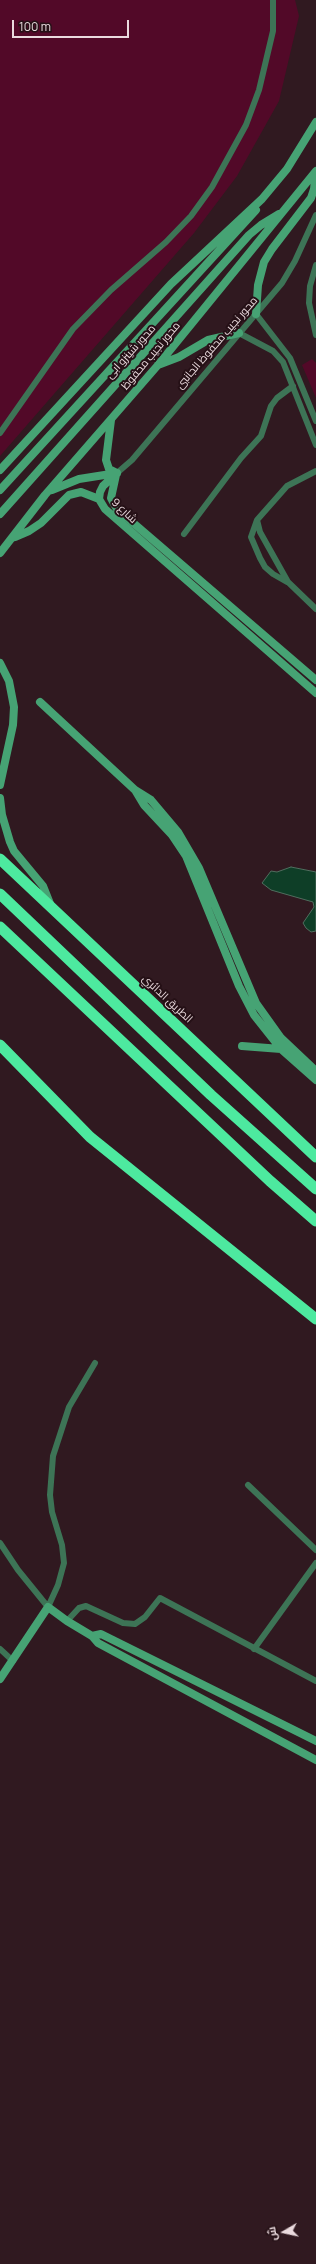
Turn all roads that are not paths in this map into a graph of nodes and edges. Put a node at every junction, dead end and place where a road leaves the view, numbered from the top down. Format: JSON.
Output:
{"nodes":[{"id":1,"x":273,"y":0,"type":"edge"},
{"id":2,"x":316,"y":122,"type":"edge"},
{"id":3,"x":316,"y":171,"type":"edge"},
{"id":4,"x":262,"y":199,"type":"junction"},
{"id":5,"x":284,"y":212,"type":"junction"},
{"id":6,"x":316,"y":215,"type":"edge"},
{"id":7,"x":316,"y":265,"type":"edge"},
{"id":8,"x":256,"y":314,"type":"junction"},
{"id":9,"x":239,"y":333,"type":"junction"},
{"id":10,"x":316,"y":335,"type":"edge"},
{"id":11,"x":158,"y":365,"type":"junction"},
{"id":12,"x":292,"y":386,"type":"junction"},
{"id":13,"x":111,"y":419,"type":"junction"},
{"id":14,"x":316,"y":422,"type":"edge"},
{"id":15,"x":0,"y":433,"type":"edge"},
{"id":16,"x":316,"y":445,"type":"edge"},
{"id":17,"x":0,"y":470,"type":"edge"},
{"id":18,"x":316,"y":471,"type":"edge"},
{"id":19,"x":117,"y":473,"type":"junction"},
{"id":20,"x":0,"y":490,"type":"edge"},
{"id":21,"x":45,"y":495,"type":"junction"},
{"id":22,"x":99,"y":499,"type":"junction"},
{"id":23,"x":0,"y":514,"type":"edge"},
{"id":24,"x":257,"y":520,"type":"junction"},
{"id":25,"x":184,"y":534,"type":"dead end"},
{"id":26,"x":14,"y":538,"type":"junction"},
{"id":27,"x":0,"y":553,"type":"edge"},
{"id":28,"x":288,"y":582,"type":"junction"},
{"id":29,"x":316,"y":609,"type":"edge"},
{"id":30,"x":0,"y":663,"type":"edge"},
{"id":31,"x":316,"y":680,"type":"edge"},
{"id":32,"x":316,"y":693,"type":"edge"},
{"id":33,"x":40,"y":702,"type":"dead end"},
{"id":34,"x":0,"y":785,"type":"edge"},
{"id":35,"x":0,"y":798,"type":"edge"},
{"id":36,"x":169,"y":826,"type":"junction"},
{"id":37,"x":0,"y":859,"type":"edge"},
{"id":38,"x":0,"y":894,"type":"edge"},
{"id":39,"x":52,"y":909,"type":"junction"},
{"id":40,"x":0,"y":927,"type":"edge"},
{"id":41,"x":0,"y":1045,"type":"edge"},
{"id":42,"x":242,"y":1046,"type":"dead end"},
{"id":43,"x":281,"y":1049,"type":"junction"},
{"id":44,"x":316,"y":1071,"type":"edge"},
{"id":45,"x":316,"y":1080,"type":"edge"},
{"id":46,"x":316,"y":1157,"type":"edge"},
{"id":47,"x":316,"y":1189,"type":"edge"},
{"id":48,"x":316,"y":1221,"type":"edge"},
{"id":49,"x":316,"y":1319,"type":"edge"},
{"id":50,"x":95,"y":1363,"type":"dead end"},
{"id":51,"x":248,"y":1485,"type":"dead end"},
{"id":52,"x":0,"y":1543,"type":"edge"},
{"id":53,"x":316,"y":1550,"type":"edge"},
{"id":54,"x":316,"y":1563,"type":"edge"},
{"id":55,"x":48,"y":1607,"type":"junction"},
{"id":56,"x":66,"y":1622,"type":"junction"},
{"id":57,"x":92,"y":1636,"type":"junction"},
{"id":58,"x":254,"y":1649,"type":"junction"},
{"id":59,"x":0,"y":1650,"type":"edge"},
{"id":60,"x":13,"y":1661,"type":"junction"},
{"id":61,"x":0,"y":1679,"type":"edge"},
{"id":62,"x":316,"y":1682,"type":"edge"},
{"id":63,"x":316,"y":1741,"type":"edge"},
{"id":64,"x":316,"y":1760,"type":"edge"}],
"edges":[{"from":1,"to":15,"type":"street"},
{"from":2,"to":4,"type":"main road"},
{"from":3,"to":5,"type":"main road","name":"محور نجيب محفوظ"},
{"from":3,"to":8,"type":"main road"},
{"from":4,"to":17,"type":"main road"},
{"from":4,"to":20,"type":"main road","name":"محور شينزو ابى"},
{"from":5,"to":11,"type":"main road","name":"محور نجيب محفوظ"},
{"from":5,"to":23,"type":"main road","name":"محور شينزو ابى"},
{"from":6,"to":8,"type":"street","name":"محور نجيب محفوظ الجانبى"},
{"from":7,"to":10,"type":"street"},
{"from":8,"to":9,"type":"street","name":"محور نجيب محفوظ الجانبى"},
{"from":8,"to":14,"type":"street"},
{"from":9,"to":11,"type":"main road"},
{"from":9,"to":12,"type":"street"},
{"from":9,"to":19,"type":"street","name":"محور نجيب محفوظ الجانبى"},
{"from":11,"to":13,"type":"main road","name":"محور نجيب محفوظ"},
{"from":12,"to":16,"type":"street"},
{"from":12,"to":25,"type":"street"},
{"from":13,"to":19,"type":"main road"},
{"from":13,"to":21,"type":"main road","name":"محور نجيب محفوظ"},
{"from":18,"to":24,"type":"street"},
{"from":19,"to":21,"type":"main road"},
{"from":19,"to":22,"type":"main road","name":"شارع 9"},
{"from":19,"to":31,"type":"main road","name":"شارع 9"},
{"from":21,"to":26,"type":"main road","name":"محور نجيب محفوظ"},
{"from":22,"to":26,"type":"main road"},
{"from":22,"to":32,"type":"main road","name":"شارع 9"},
{"from":24,"to":28,"type":"street"},
{"from":24,"to":28,"type":"street"},
{"from":26,"to":27,"type":"main road","name":"محور نجيب محفوظ"},
{"from":28,"to":29,"type":"street"},
{"from":30,"to":34,"type":"main road"},
{"from":33,"to":36,"type":"main road"},
{"from":35,"to":39,"type":"main road"},
{"from":36,"to":43,"type":"main road"},
{"from":36,"to":44,"type":"main road"},
{"from":37,"to":39,"type":"highway","name":"الطريق الدائري"},
{"from":38,"to":47,"type":"highway"},
{"from":39,"to":46,"type":"highway","name":"الطريق الدائري"},
{"from":40,"to":48,"type":"highway"},
{"from":41,"to":49,"type":"highway"},
{"from":42,"to":43,"type":"main road"},
{"from":43,"to":45,"type":"main road"},
{"from":50,"to":55,"type":"street"},
{"from":51,"to":53,"type":"street"},
{"from":52,"to":55,"type":"street"},
{"from":54,"to":58,"type":"street"},
{"from":55,"to":56,"type":"main road"},
{"from":55,"to":60,"type":"main road"},
{"from":56,"to":57,"type":"main road"},
{"from":56,"to":58,"type":"street"},
{"from":57,"to":63,"type":"main road"},
{"from":57,"to":64,"type":"main road"},
{"from":58,"to":62,"type":"street"},
{"from":59,"to":60,"type":"street"},
{"from":60,"to":61,"type":"main road"}]}
